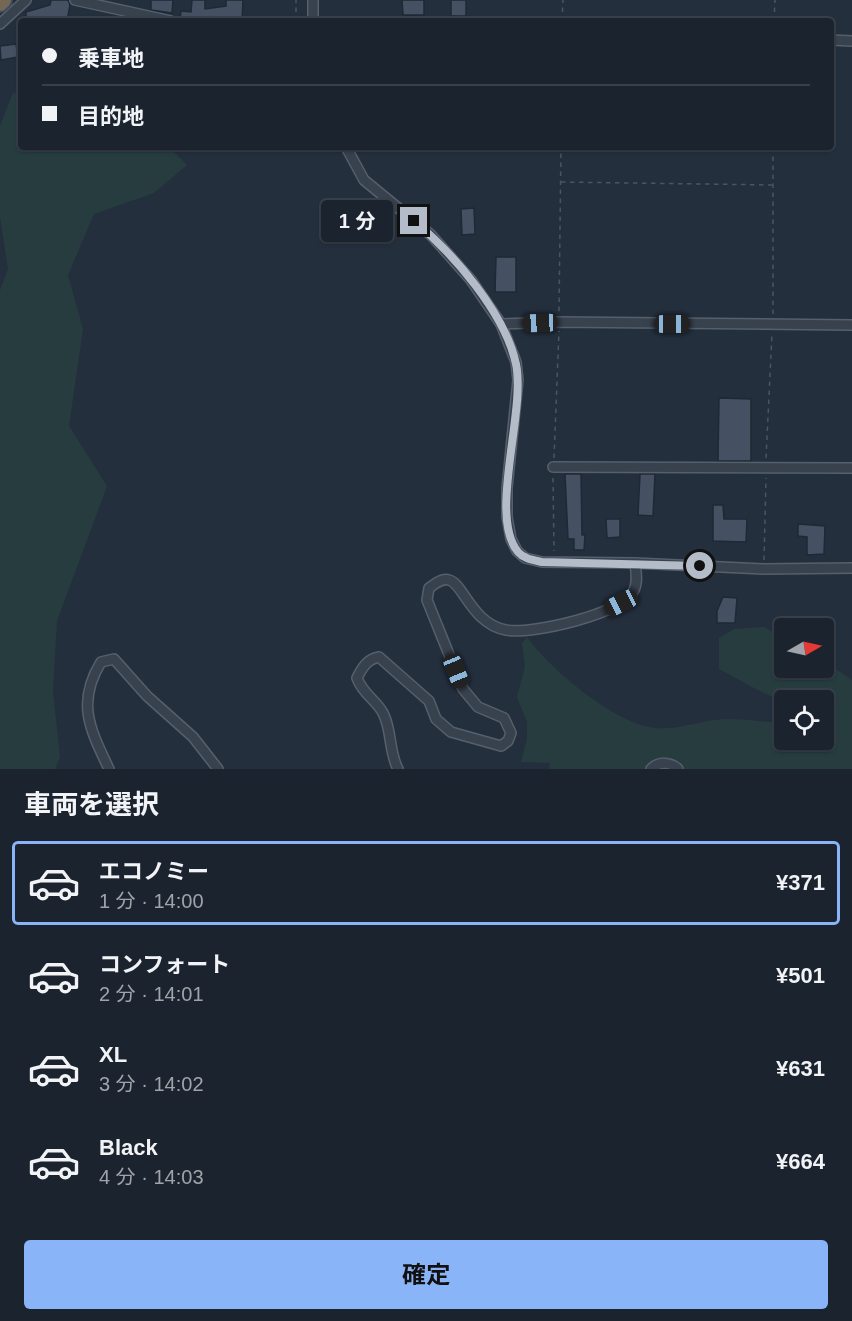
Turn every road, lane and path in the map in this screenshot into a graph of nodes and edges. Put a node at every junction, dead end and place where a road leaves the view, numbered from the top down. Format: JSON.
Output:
{"nodes":[{"id":1,"x":26,"y":0,"type":"edge"},
{"id":2,"x":75,"y":0,"type":"edge"},
{"id":3,"x":296,"y":0,"type":"edge"},
{"id":4,"x":313,"y":0,"type":"edge"},
{"id":5,"x":563,"y":0,"type":"edge"},
{"id":6,"x":775,"y":0,"type":"edge"},
{"id":7,"x":157,"y":18,"type":"edge"},
{"id":8,"x":296,"y":18,"type":"edge"},
{"id":9,"x":313,"y":18,"type":"edge"},
{"id":10,"x":562,"y":18,"type":"edge"},
{"id":11,"x":774,"y":18,"type":"edge"},
{"id":12,"x":0,"y":24,"type":"edge"},
{"id":13,"x":834,"y":40,"type":"edge"},
{"id":14,"x":852,"y":41,"type":"edge"},
{"id":15,"x":348,"y":150,"type":"edge"},
{"id":16,"x":561,"y":150,"type":"edge"},
{"id":17,"x":773,"y":150,"type":"edge"},
{"id":18,"x":561,"y":182,"type":"junction"},
{"id":19,"x":773,"y":185,"type":"junction"},
{"id":20,"x":559,"y":322,"type":"junction"},
{"id":21,"x":501,"y":324,"type":"junction"},
{"id":22,"x":772,"y":325,"type":"junction"},
{"id":23,"x":852,"y":325,"type":"edge"},
{"id":24,"x":766,"y":463,"type":"dead end"},
{"id":25,"x":553,"y":467,"type":"junction"},
{"id":26,"x":852,"y":468,"type":"edge"},
{"id":27,"x":766,"y":474,"type":"dead end"},
{"id":28,"x":554,"y":562,"type":"junction"},
{"id":29,"x":635,"y":563,"type":"junction"},
{"id":30,"x":852,"y":568,"type":"edge"},
{"id":31,"x":764,"y":569,"type":"junction"},
{"id":32,"x":109,"y":769,"type":"edge"},
{"id":33,"x":218,"y":769,"type":"edge"},
{"id":34,"x":398,"y":769,"type":"edge"},
{"id":35,"x":651,"y":769,"type":"edge"},
{"id":36,"x":678,"y":769,"type":"edge"}],
"edges":[{"from":1,"to":12,"type":"street"},
{"from":2,"to":7,"type":"street"},
{"from":3,"to":8,"type":"path"},
{"from":4,"to":9,"type":"street"},
{"from":5,"to":10,"type":"path"},
{"from":6,"to":11,"type":"path"},
{"from":13,"to":14,"type":"street"},
{"from":15,"to":21,"type":"street"},
{"from":16,"to":18,"type":"path"},
{"from":17,"to":19,"type":"path"},
{"from":18,"to":19,"type":"path"},
{"from":18,"to":20,"type":"path"},
{"from":19,"to":22,"type":"path"},
{"from":20,"to":21,"type":"street"},
{"from":20,"to":22,"type":"street"},
{"from":20,"to":25,"type":"path"},
{"from":21,"to":28,"type":"street"},
{"from":22,"to":23,"type":"street"},
{"from":22,"to":24,"type":"path"},
{"from":25,"to":26,"type":"street"},
{"from":25,"to":28,"type":"path"},
{"from":27,"to":31,"type":"path"},
{"from":28,"to":29,"type":"street"},
{"from":29,"to":31,"type":"street"},
{"from":29,"to":34,"type":"street"},
{"from":30,"to":31,"type":"street"},
{"from":32,"to":33,"type":"street"},
{"from":35,"to":36,"type":"street"}]}
